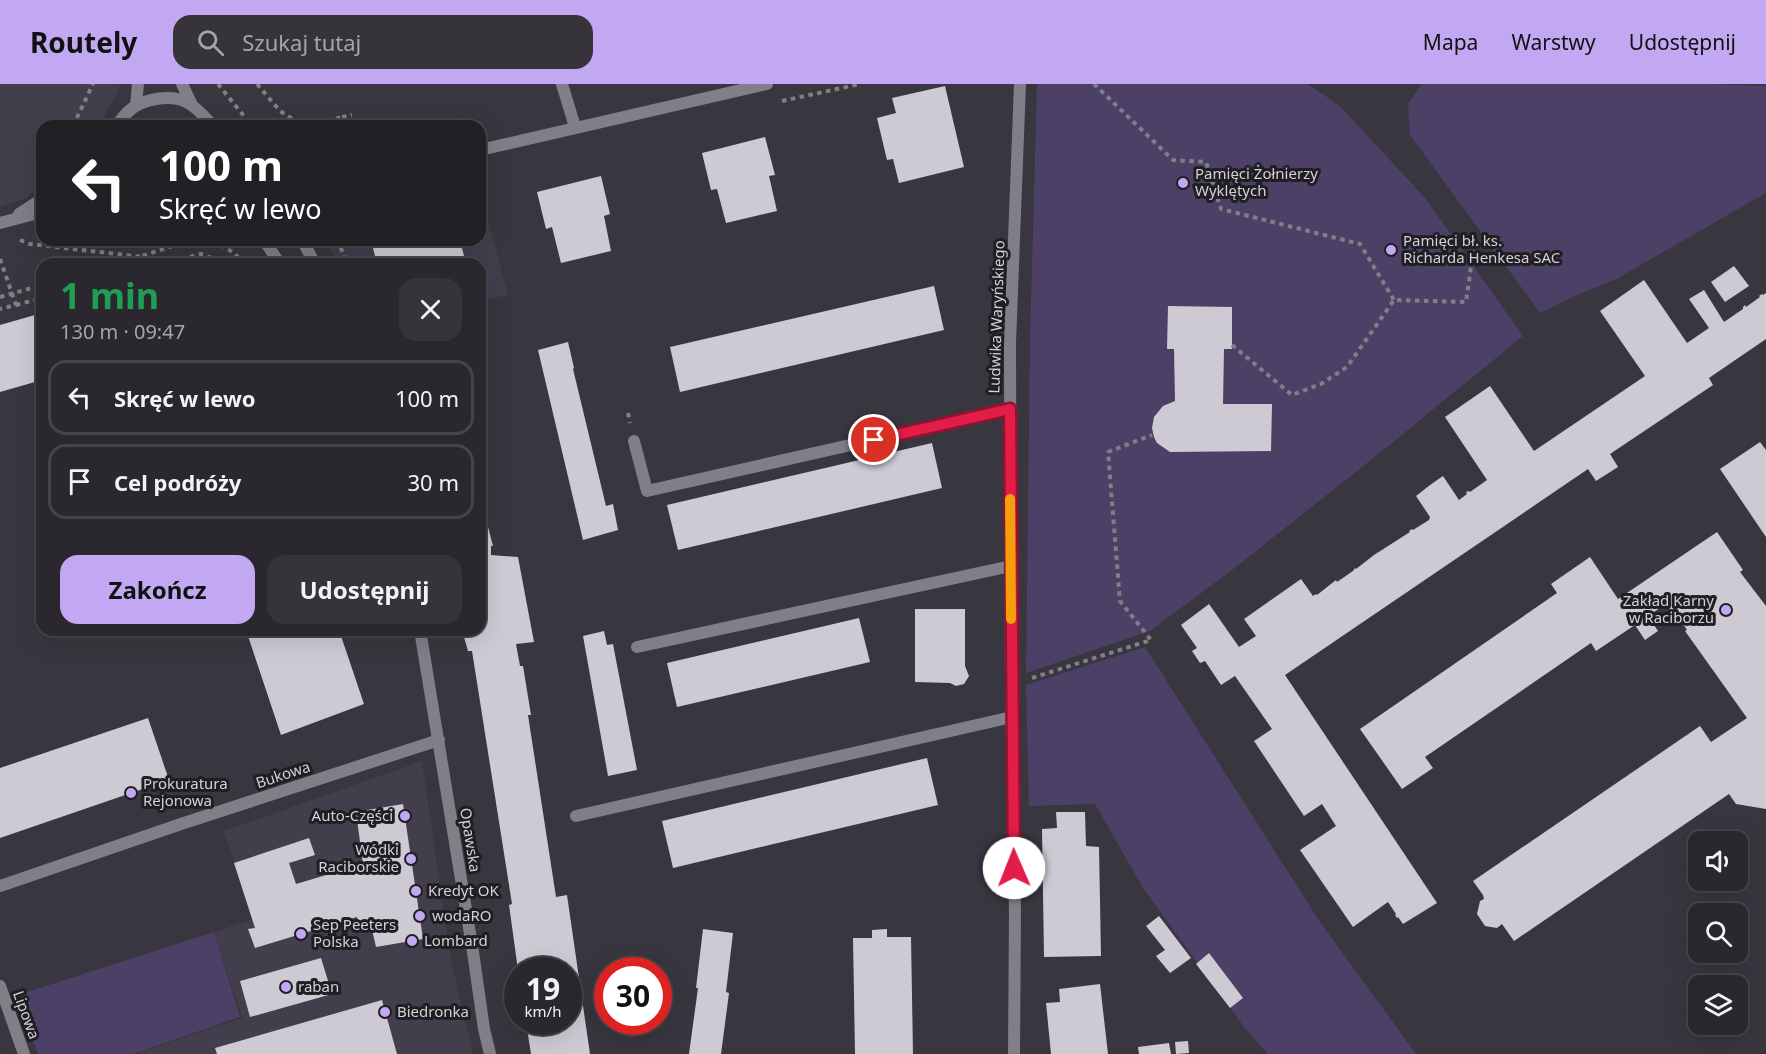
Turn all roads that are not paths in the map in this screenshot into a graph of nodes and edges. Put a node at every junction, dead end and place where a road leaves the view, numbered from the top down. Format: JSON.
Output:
{"nodes":[{"id":1,"x":138,"y":84,"type":"edge"},
{"id":2,"x":182,"y":84,"type":"edge"},
{"id":3,"x":562,"y":84,"type":"edge"},
{"id":4,"x":766,"y":84,"type":"edge"},
{"id":5,"x":1020,"y":84,"type":"edge"},
{"id":6,"x":136,"y":105,"type":"junction"},
{"id":7,"x":192,"y":105,"type":"junction"},
{"id":8,"x":122,"y":120,"type":"edge"},
{"id":9,"x":207,"y":120,"type":"edge"},
{"id":10,"x":575,"y":128,"type":"junction"},
{"id":11,"x":486,"y":149,"type":"edge"},
{"id":12,"x":36,"y":203,"type":"edge"},
{"id":13,"x":36,"y":213,"type":"edge"},
{"id":14,"x":5,"y":221,"type":"edge"},
{"id":15,"x":1010,"y":409,"type":"junction"},
{"id":16,"x":634,"y":441,"type":"dead end"},
{"id":17,"x":1011,"y":566,"type":"junction"},
{"id":18,"x":421,"y":636,"type":"edge"},
{"id":19,"x":637,"y":647,"type":"dead end"},
{"id":20,"x":1012,"y":717,"type":"junction"},
{"id":21,"x":439,"y":740,"type":"junction"},
{"id":22,"x":576,"y":816,"type":"dead end"},
{"id":23,"x":0,"y":886,"type":"edge"},
{"id":24,"x":0,"y":986,"type":"edge"},
{"id":25,"x":24,"y":1054,"type":"edge"},
{"id":26,"x":490,"y":1054,"type":"edge"},
{"id":27,"x":1014,"y":1054,"type":"edge"}],
"edges":[{"from":1,"to":6,"type":"street"},
{"from":2,"to":7,"type":"street"},
{"from":3,"to":10,"type":"street"},
{"from":4,"to":10,"type":"street"},
{"from":5,"to":15,"type":"street","name":"Ludwika Waryńskiego"},
{"from":6,"to":7,"type":"street"},
{"from":6,"to":8,"type":"street"},
{"from":7,"to":9,"type":"street"},
{"from":10,"to":11,"type":"street"},
{"from":12,"to":14,"type":"street"},
{"from":13,"to":14,"type":"street"},
{"from":15,"to":16,"type":"street"},
{"from":15,"to":17,"type":"street","name":"Ludwika Waryńskiego"},
{"from":17,"to":19,"type":"street"},
{"from":17,"to":20,"type":"street","name":"Ludwika Waryńskiego"},
{"from":18,"to":21,"type":"street","name":"Opawska"},
{"from":20,"to":22,"type":"street"},
{"from":20,"to":27,"type":"street","name":"Ludwika Waryńskiego"},
{"from":21,"to":23,"type":"street","name":"Bukowa"},
{"from":21,"to":26,"type":"street","name":"Opawska"},
{"from":24,"to":25,"type":"street","name":"Lipowa"}]}
